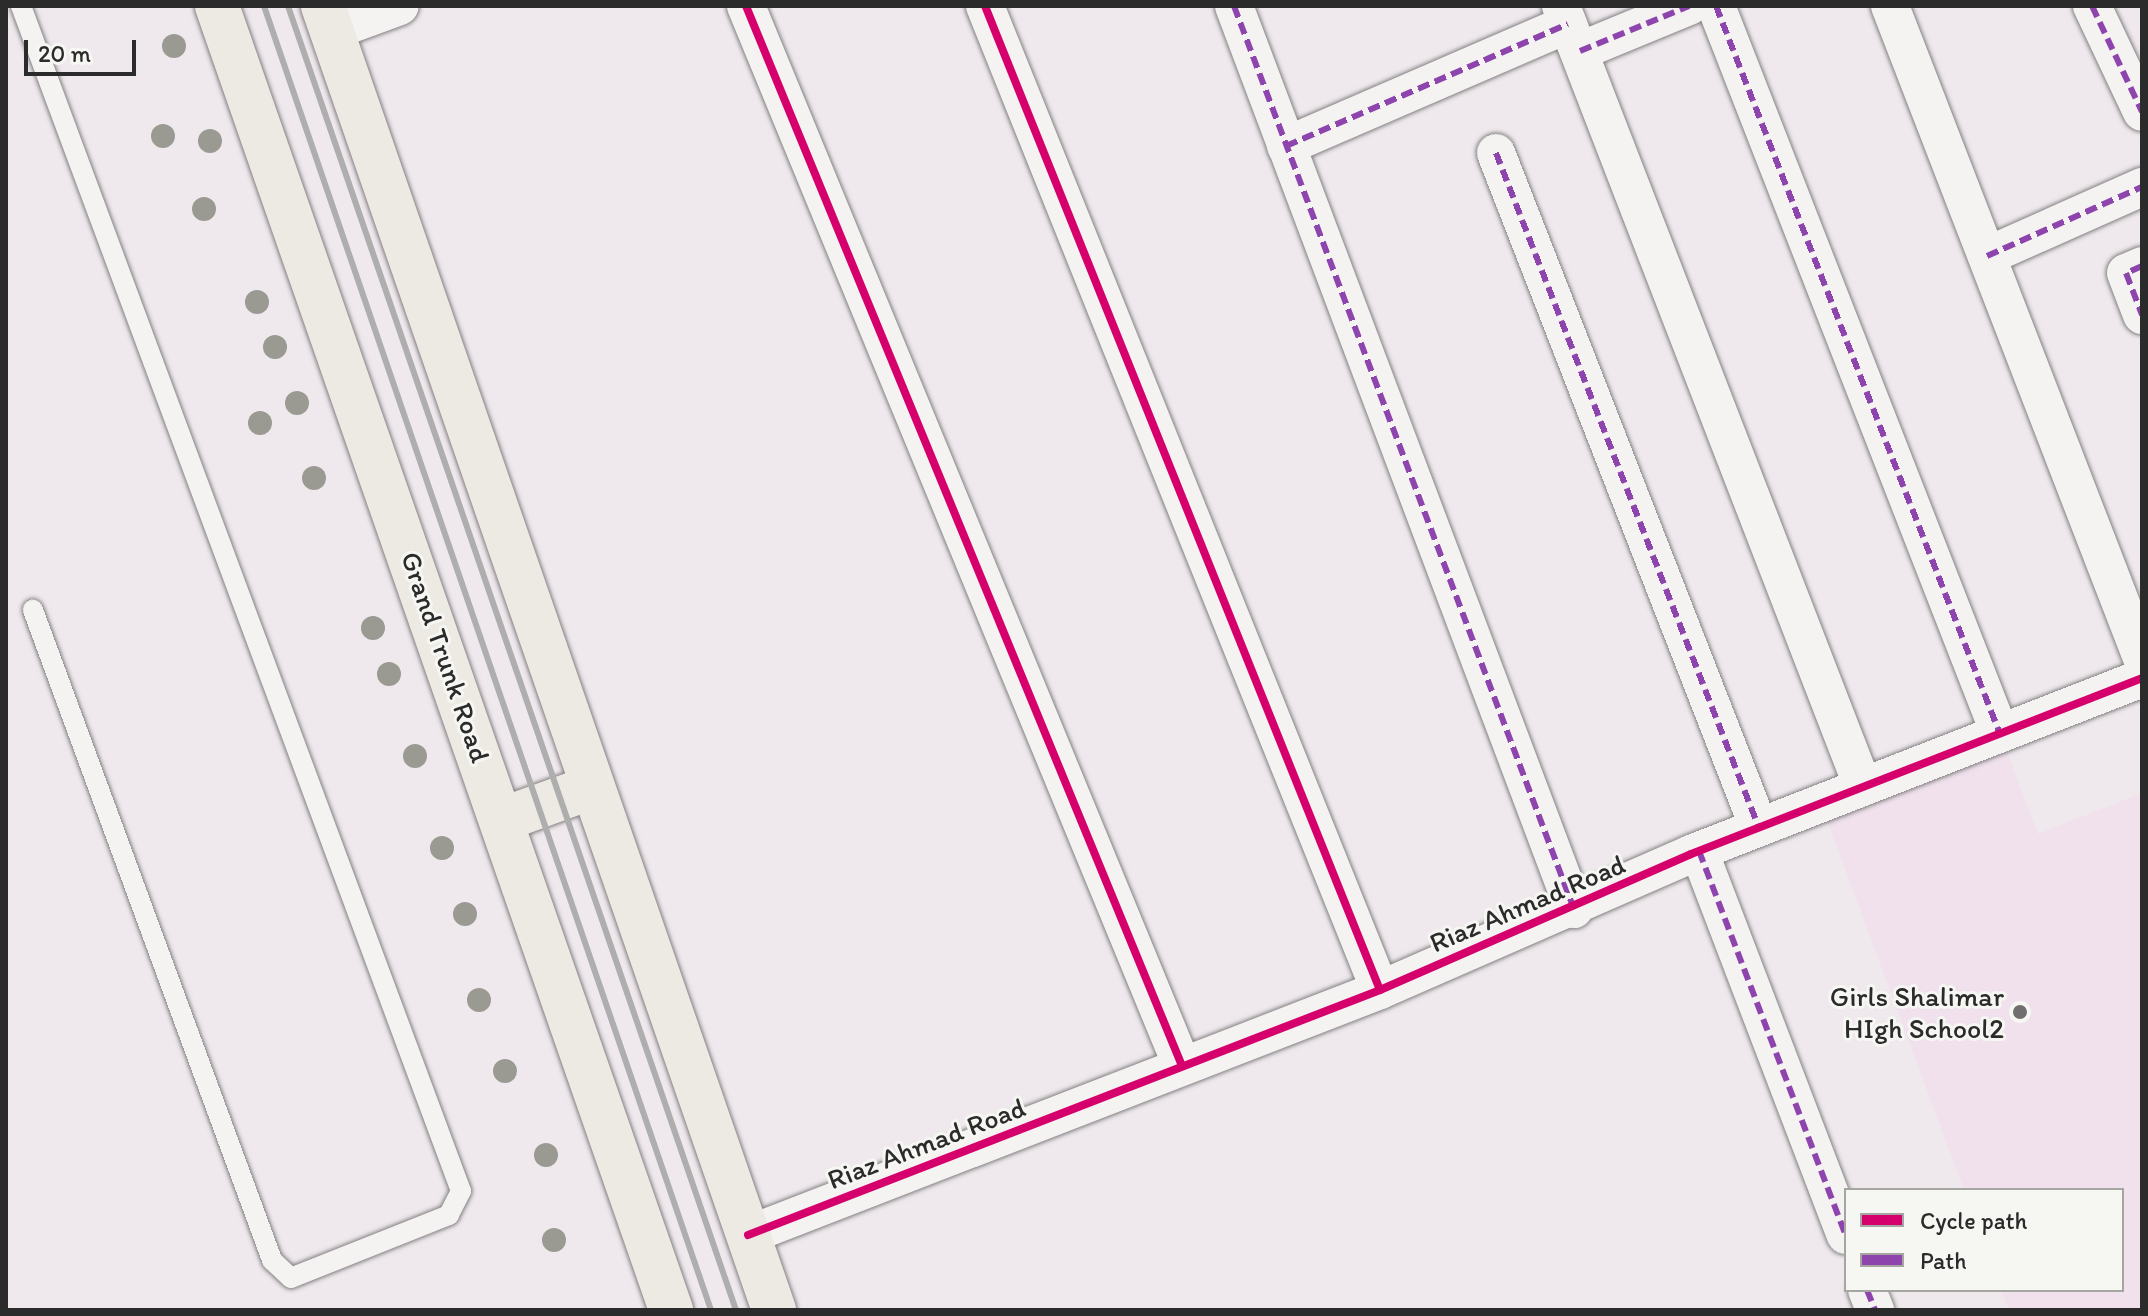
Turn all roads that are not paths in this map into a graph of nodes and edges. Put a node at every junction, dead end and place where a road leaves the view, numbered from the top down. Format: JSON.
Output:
{"nodes":[{"id":1,"x":21,"y":6,"type":"edge"},
{"id":2,"x":217,"y":6,"type":"edge"},
{"id":3,"x":400,"y":6,"type":"edge"},
{"id":4,"x":746,"y":6,"type":"edge"},
{"id":5,"x":985,"y":6,"type":"edge"},
{"id":6,"x":1234,"y":6,"type":"edge"},
{"id":7,"x":1689,"y":6,"type":"edge"},
{"id":8,"x":1716,"y":6,"type":"edge"},
{"id":9,"x":1890,"y":6,"type":"edge"},
{"id":10,"x":2092,"y":6,"type":"edge"},
{"id":11,"x":328,"y":19,"type":"edge"},
{"id":12,"x":1570,"y":27,"type":"edge"},
{"id":13,"x":2142,"y":112,"type":"edge"},
{"id":14,"x":1286,"y":146,"type":"junction"},
{"id":15,"x":1496,"y":153,"type":"dead end"},
{"id":16,"x":2142,"y":187,"type":"edge"},
{"id":17,"x":1987,"y":256,"type":"junction"},
{"id":18,"x":2142,"y":266,"type":"edge"},
{"id":19,"x":2142,"y":315,"type":"edge"},
{"id":20,"x":33,"y":610,"type":"dead end"},
{"id":21,"x":2142,"y":658,"type":"edge"},
{"id":22,"x":2142,"y":678,"type":"edge"},
{"id":23,"x":2000,"y":734,"type":"junction"},
{"id":24,"x":592,"y":787,"type":"junction"},
{"id":25,"x":1863,"y":787,"type":"junction"},
{"id":26,"x":504,"y":819,"type":"junction"},
{"id":27,"x":1759,"y":828,"type":"junction"},
{"id":28,"x":1699,"y":851,"type":"junction"},
{"id":29,"x":1574,"y":909,"type":"junction"},
{"id":30,"x":1380,"y":990,"type":"junction"},
{"id":31,"x":1182,"y":1066,"type":"junction"},
{"id":32,"x":1844,"y":1230,"type":"edge"},
{"id":33,"x":748,"y":1235,"type":"junction"},
{"id":34,"x":671,"y":1310,"type":"edge"},
{"id":35,"x":774,"y":1310,"type":"edge"}],
"edges":[{"from":1,"to":20,"type":"lane"},
{"from":2,"to":26,"type":"main road","name":"Grand Trunk Road"},
{"from":3,"to":11,"type":"street"},
{"from":4,"to":31,"type":"street"},
{"from":5,"to":30,"type":"street"},
{"from":6,"to":14,"type":"street"},
{"from":7,"to":12,"type":"street"},
{"from":8,"to":23,"type":"street"},
{"from":9,"to":17,"type":"street"},
{"from":10,"to":13,"type":"street"},
{"from":11,"to":24,"type":"main road"},
{"from":12,"to":14,"type":"street"},
{"from":12,"to":25,"type":"street"},
{"from":14,"to":29,"type":"street"},
{"from":15,"to":27,"type":"street"},
{"from":16,"to":17,"type":"street"},
{"from":17,"to":21,"type":"street"},
{"from":18,"to":19,"type":"street"},
{"from":22,"to":23,"type":"street","name":"Riaz Ahmad Road"},
{"from":23,"to":25,"type":"street","name":"Riaz Ahmad Road"},
{"from":24,"to":26,"type":"main road"},
{"from":24,"to":33,"type":"main road"},
{"from":25,"to":27,"type":"street","name":"Riaz Ahmad Road"},
{"from":26,"to":34,"type":"main road","name":"Grand Trunk Road"},
{"from":27,"to":28,"type":"street","name":"Riaz Ahmad Road"},
{"from":28,"to":29,"type":"street","name":"Riaz Ahmad Road"},
{"from":28,"to":32,"type":"street"},
{"from":29,"to":30,"type":"street","name":"Riaz Ahmad Road"},
{"from":30,"to":31,"type":"street","name":"Riaz Ahmad Road"},
{"from":31,"to":33,"type":"street","name":"Riaz Ahmad Road"},
{"from":33,"to":35,"type":"main road"}]}
